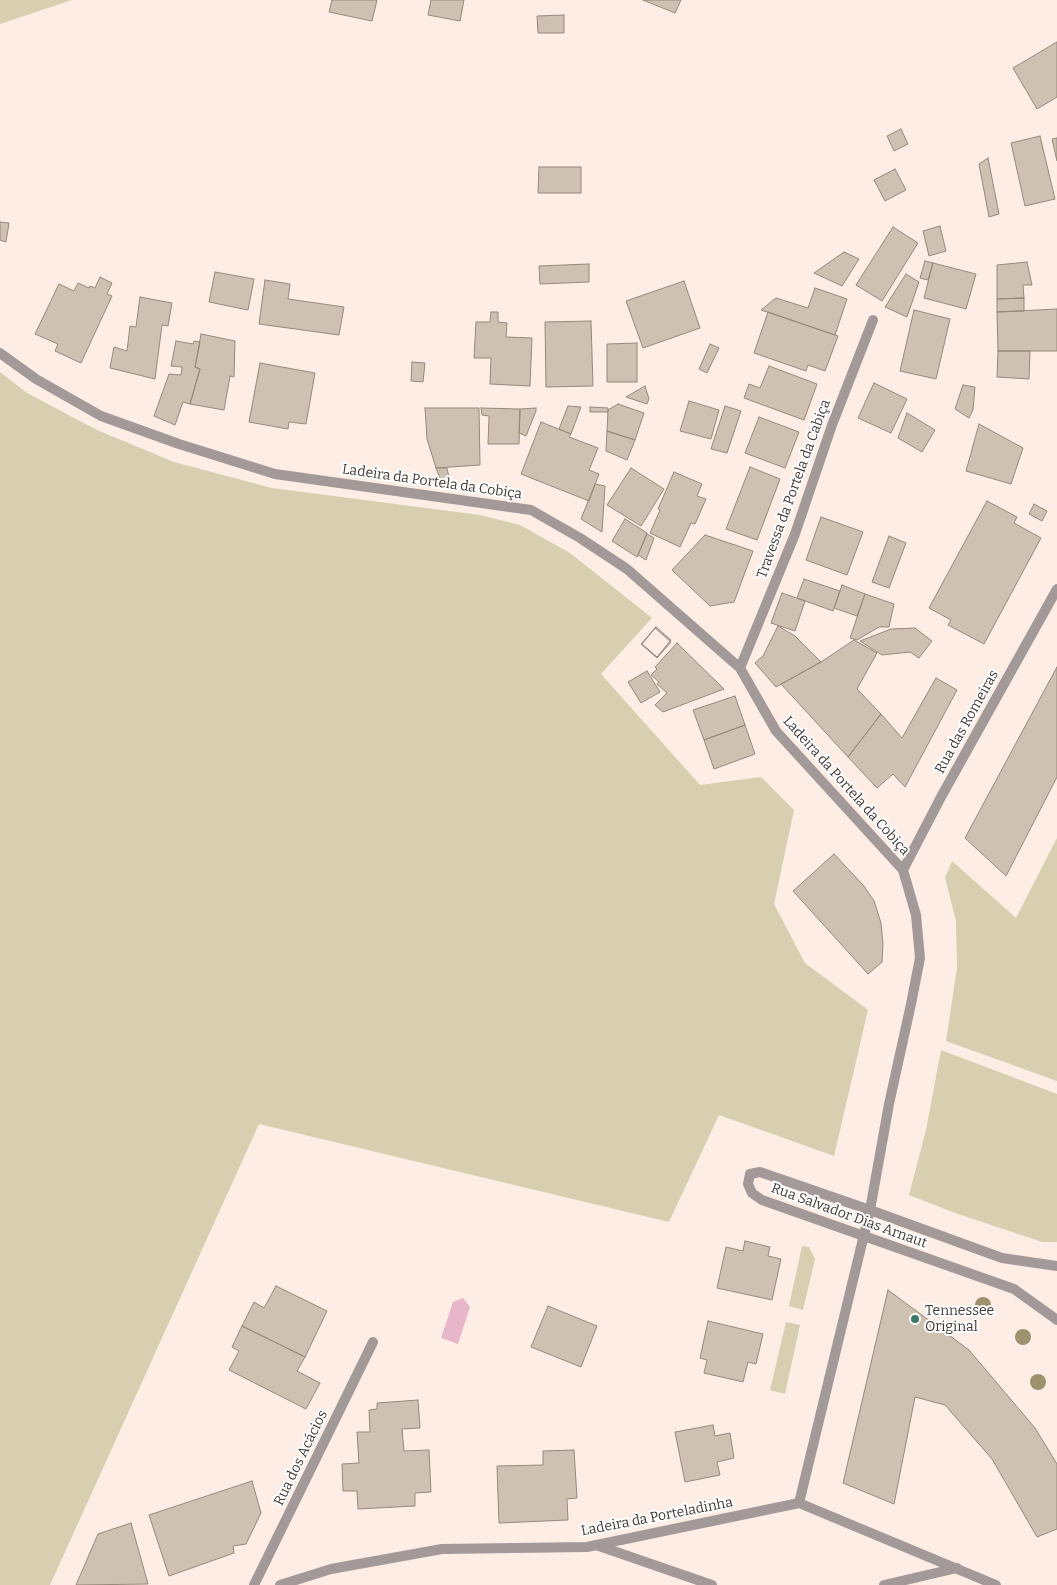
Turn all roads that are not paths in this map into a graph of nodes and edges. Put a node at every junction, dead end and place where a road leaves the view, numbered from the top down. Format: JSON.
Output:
{"nodes":[{"id":1,"x":873,"y":320,"type":"dead end"},
{"id":2,"x":0,"y":353,"type":"edge"},
{"id":3,"x":1057,"y":589,"type":"edge"},
{"id":4,"x":740,"y":668,"type":"junction"},
{"id":5,"x":903,"y":870,"type":"junction"},
{"id":6,"x":870,"y":1210,"type":"junction"},
{"id":7,"x":865,"y":1235,"type":"junction"},
{"id":8,"x":1057,"y":1266,"type":"edge"},
{"id":9,"x":1057,"y":1320,"type":"edge"},
{"id":10,"x":373,"y":1342,"type":"dead end"},
{"id":11,"x":799,"y":1503,"type":"junction"},
{"id":12,"x":596,"y":1545,"type":"junction"},
{"id":13,"x":957,"y":1568,"type":"junction"},
{"id":14,"x":254,"y":1585,"type":"edge"},
{"id":15,"x":280,"y":1585,"type":"edge"},
{"id":16,"x":712,"y":1585,"type":"edge"},
{"id":17,"x":884,"y":1585,"type":"edge"},
{"id":18,"x":996,"y":1585,"type":"edge"}],
"edges":[{"from":1,"to":4,"type":"street","name":"Travessa da Portela da Cabiça"},
{"from":2,"to":4,"type":"street","name":"Ladeira da Portela da Cobiça"},
{"from":3,"to":5,"type":"street","name":"Rua das Romeiras"},
{"from":4,"to":5,"type":"street","name":"Ladeira da Portela da Cobiça"},
{"from":5,"to":6,"type":"street","name":"Ladeira da Portela da Cobiça"},
{"from":6,"to":7,"type":"street","name":"Ladeira da Portela da Cobiça"},
{"from":6,"to":7,"type":"street","name":"Rua Salvador Dias Arnaut"},
{"from":6,"to":8,"type":"street","name":"Rua Salvador Dias Arnaut"},
{"from":7,"to":9,"type":"street","name":"Rua Salvador Dias Arnaut"},
{"from":7,"to":11,"type":"street","name":"Ladeira da Portela da Cobiça"},
{"from":10,"to":14,"type":"street","name":"Rua dos Acácios"},
{"from":11,"to":12,"type":"street","name":"Ladeira da Porteladinha"},
{"from":11,"to":13,"type":"street"},
{"from":12,"to":15,"type":"street","name":"Ladeira da Porteladinha"},
{"from":12,"to":16,"type":"street"},
{"from":13,"to":17,"type":"street"},
{"from":13,"to":18,"type":"street"}]}
